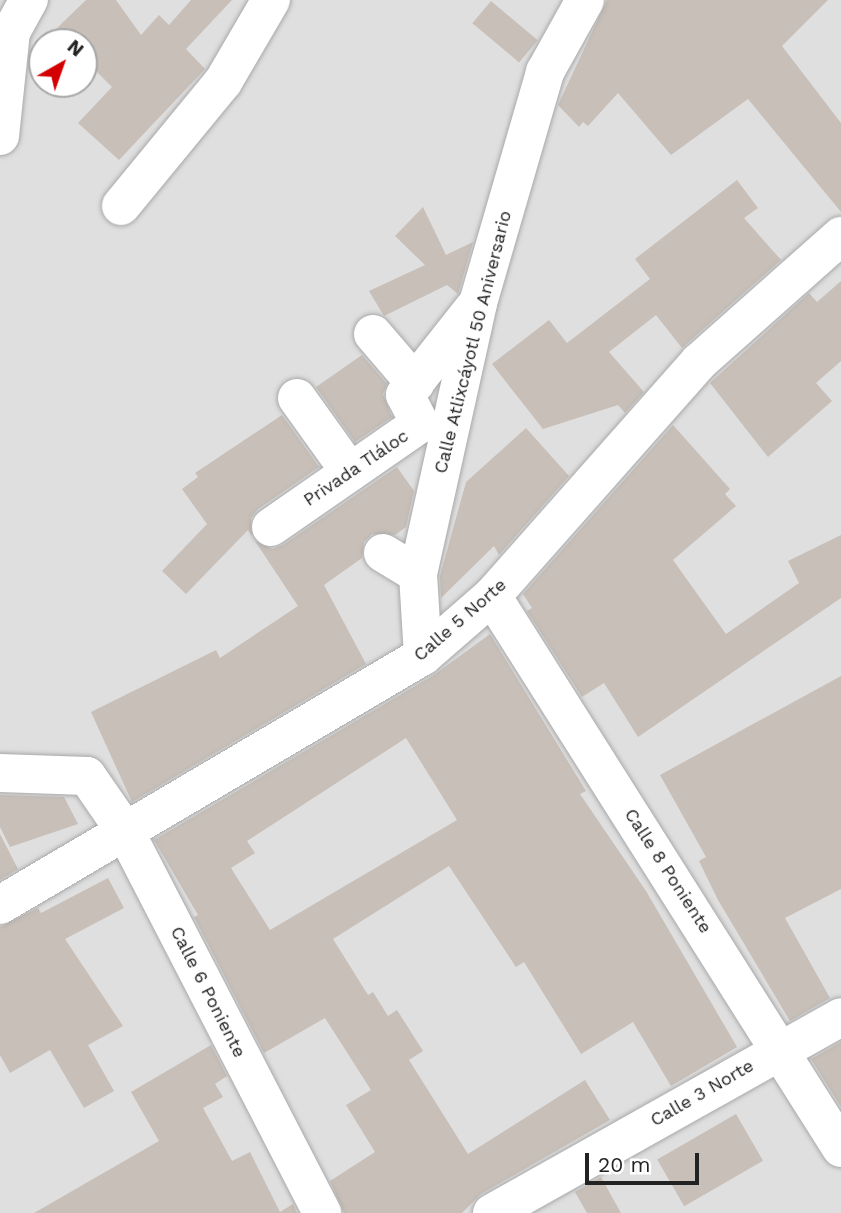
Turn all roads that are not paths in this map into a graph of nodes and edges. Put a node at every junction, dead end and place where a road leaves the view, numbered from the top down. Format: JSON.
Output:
{"nodes":[{"id":1,"x":29,"y":0,"type":"edge"},
{"id":2,"x":271,"y":0,"type":"edge"},
{"id":3,"x":584,"y":0,"type":"edge"},
{"id":4,"x":0,"y":136,"type":"edge"},
{"id":5,"x":121,"y":206,"type":"dead end"},
{"id":6,"x":841,"y":236,"type":"edge"},
{"id":7,"x":478,"y":303,"type":"junction"},
{"id":8,"x":373,"y":334,"type":"dead end"},
{"id":9,"x":415,"y":383,"type":"junction"},
{"id":10,"x":297,"y":398,"type":"dead end"},
{"id":11,"x":351,"y":472,"type":"junction"},
{"id":12,"x":271,"y":527,"type":"dead end"},
{"id":13,"x":383,"y":554,"type":"dead end"},
{"id":14,"x":418,"y":574,"type":"junction"},
{"id":15,"x":492,"y":596,"type":"junction"},
{"id":16,"x":424,"y":656,"type":"junction"},
{"id":17,"x":0,"y":773,"type":"edge"},
{"id":18,"x":125,"y":831,"type":"junction"},
{"id":19,"x":0,"y":905,"type":"edge"},
{"id":20,"x":841,"y":1017,"type":"edge"},
{"id":21,"x":781,"y":1048,"type":"junction"},
{"id":22,"x":841,"y":1148,"type":"edge"},
{"id":23,"x":322,"y":1213,"type":"edge"},
{"id":24,"x":492,"y":1213,"type":"edge"}],
"edges":[{"from":1,"to":4,"type":"street"},
{"from":2,"to":5,"type":"street"},
{"from":3,"to":7,"type":"street","name":"Calle Atlixcáyotl 50 Aniversario"},
{"from":6,"to":15,"type":"street","name":"Calle 5 Norte"},
{"from":7,"to":9,"type":"street"},
{"from":7,"to":14,"type":"street","name":"Calle Atlixcáyotl 50 Aniversario"},
{"from":8,"to":9,"type":"street"},
{"from":9,"to":11,"type":"street","name":"Privada Tláloc"},
{"from":10,"to":11,"type":"street"},
{"from":11,"to":12,"type":"street","name":"Privada Tláloc"},
{"from":13,"to":14,"type":"street"},
{"from":14,"to":16,"type":"street","name":"Calle Atlixcáyotl 50 Aniversario"},
{"from":15,"to":16,"type":"street","name":"Calle 5 Norte"},
{"from":15,"to":21,"type":"street","name":"Calle 8 Poniente"},
{"from":16,"to":18,"type":"street","name":"Calle 5 Norte"},
{"from":17,"to":18,"type":"street","name":"Calle 6 Poniente"},
{"from":18,"to":19,"type":"street","name":"Calle 5 Norte"},
{"from":18,"to":23,"type":"street","name":"Calle 6 Poniente"},
{"from":20,"to":21,"type":"street","name":"Calle 3 Norte"},
{"from":21,"to":22,"type":"street","name":"Calle 8 Poniente"},
{"from":21,"to":24,"type":"street","name":"Calle 3 Norte"}]}
